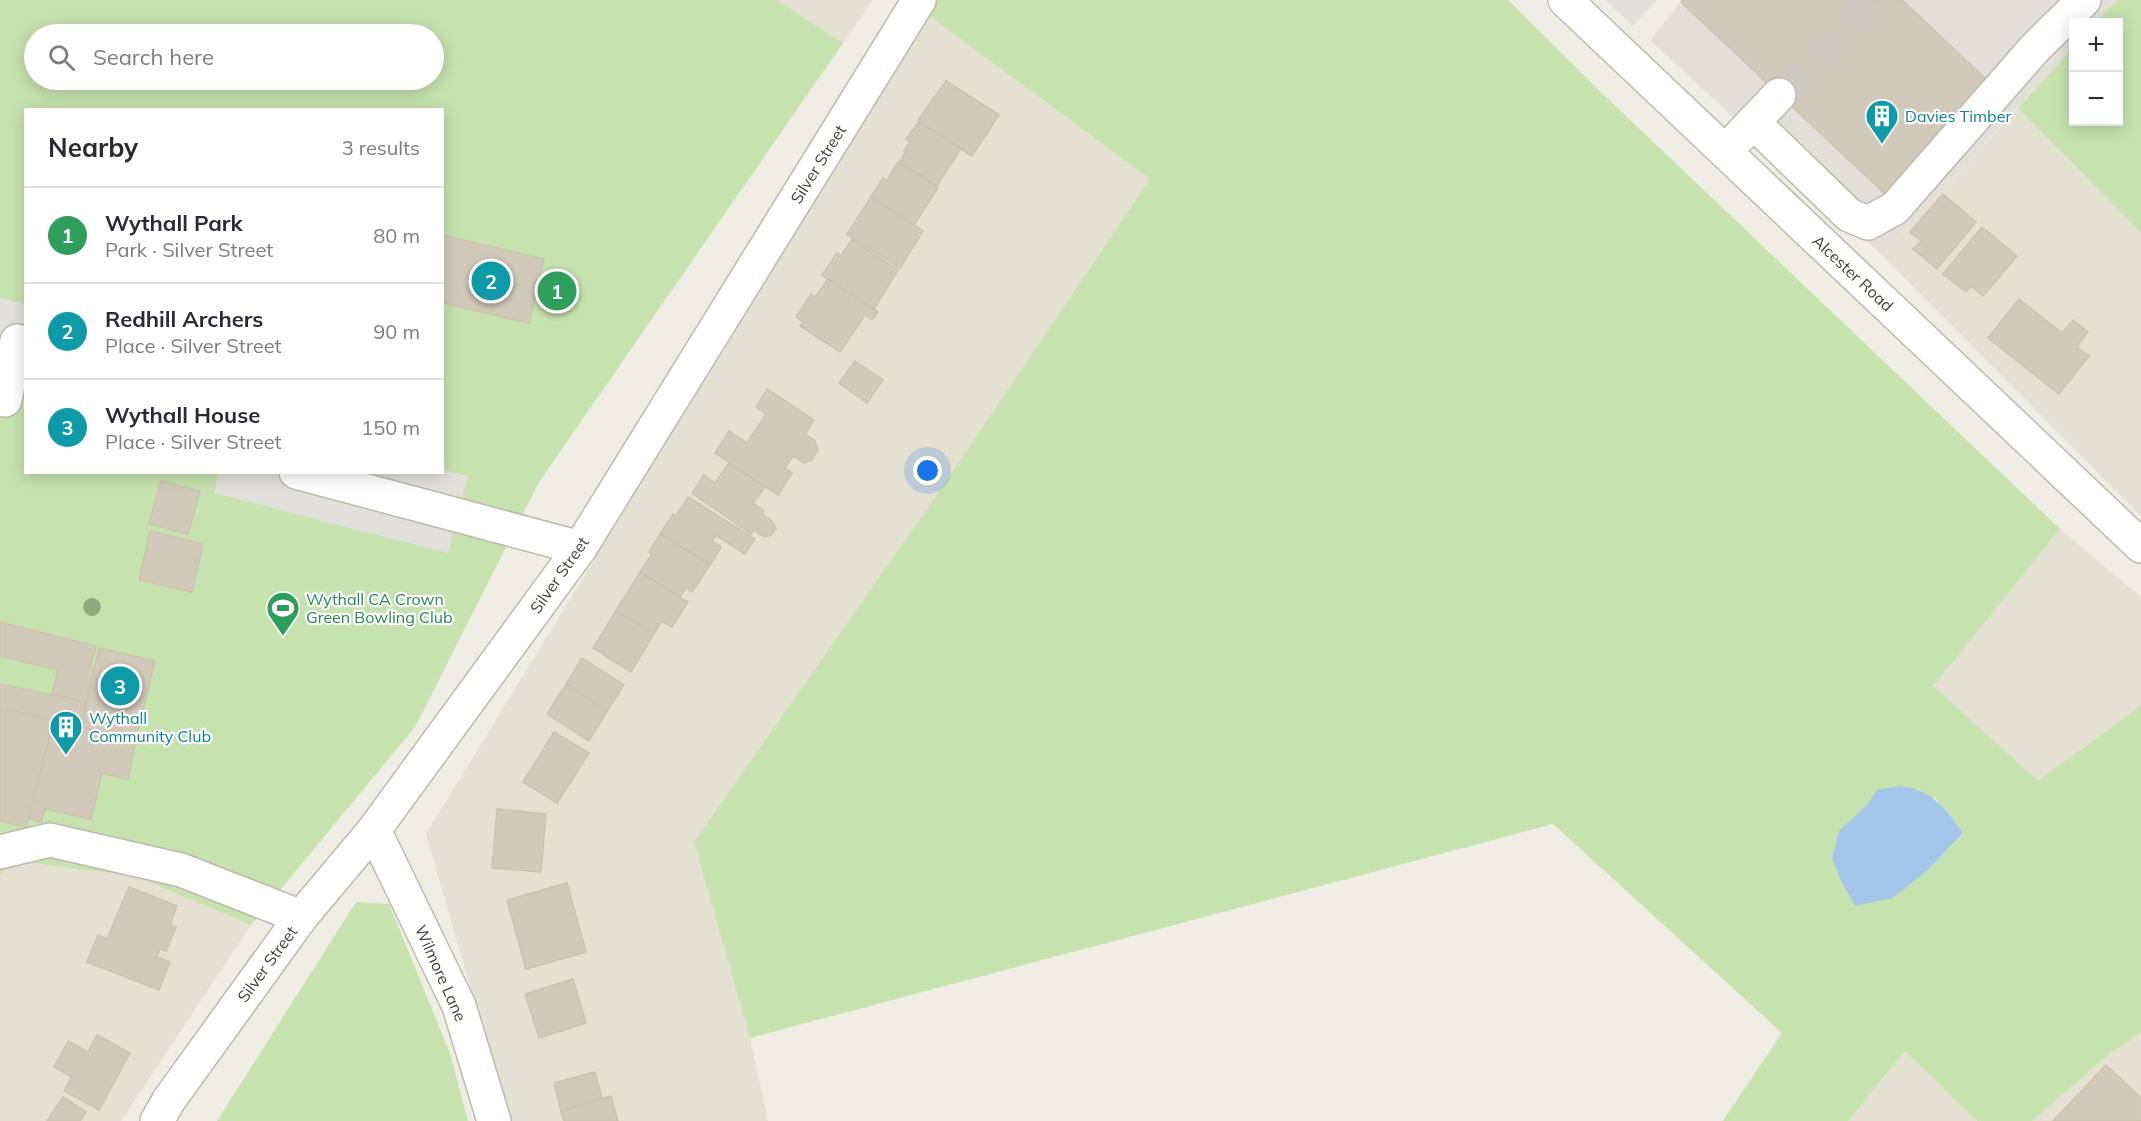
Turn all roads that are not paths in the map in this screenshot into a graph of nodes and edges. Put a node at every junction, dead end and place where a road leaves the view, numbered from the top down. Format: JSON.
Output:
{"nodes":[{"id":1,"x":919,"y":0,"type":"edge"},
{"id":2,"x":1566,"y":0,"type":"edge"},
{"id":3,"x":2084,"y":0,"type":"edge"},
{"id":4,"x":1779,"y":95,"type":"tunnel mouth"},
{"id":5,"x":1753,"y":122,"type":"junction"},
{"id":6,"x":1725,"y":153,"type":"junction"},
{"id":7,"x":17,"y":341,"type":"dead end"},
{"id":8,"x":10,"y":401,"type":"edge"},
{"id":9,"x":304,"y":474,"type":"edge"},
{"id":10,"x":2141,"y":546,"type":"edge"},
{"id":11,"x":580,"y":548,"type":"junction"},
{"id":12,"x":374,"y":830,"type":"junction"},
{"id":13,"x":0,"y":852,"type":"edge"},
{"id":14,"x":301,"y":917,"type":"junction"},
{"id":15,"x":157,"y":1121,"type":"edge"},
{"id":16,"x":494,"y":1121,"type":"edge"}],
"edges":[{"from":1,"to":11,"type":"street","name":"Silver Street"},
{"from":2,"to":6,"type":"street","name":"Alcester Road"},
{"from":3,"to":5,"type":"street"},
{"from":4,"to":5,"type":"street"},
{"from":5,"to":6,"type":"street"},
{"from":6,"to":10,"type":"street","name":"Alcester Road"},
{"from":7,"to":8,"type":"street"},
{"from":9,"to":11,"type":"street"},
{"from":11,"to":12,"type":"street","name":"Silver Street"},
{"from":12,"to":14,"type":"street","name":"Silver Street"},
{"from":12,"to":16,"type":"street","name":"Wilmore Lane"},
{"from":13,"to":14,"type":"street"},
{"from":14,"to":15,"type":"street","name":"Silver Street"}]}
